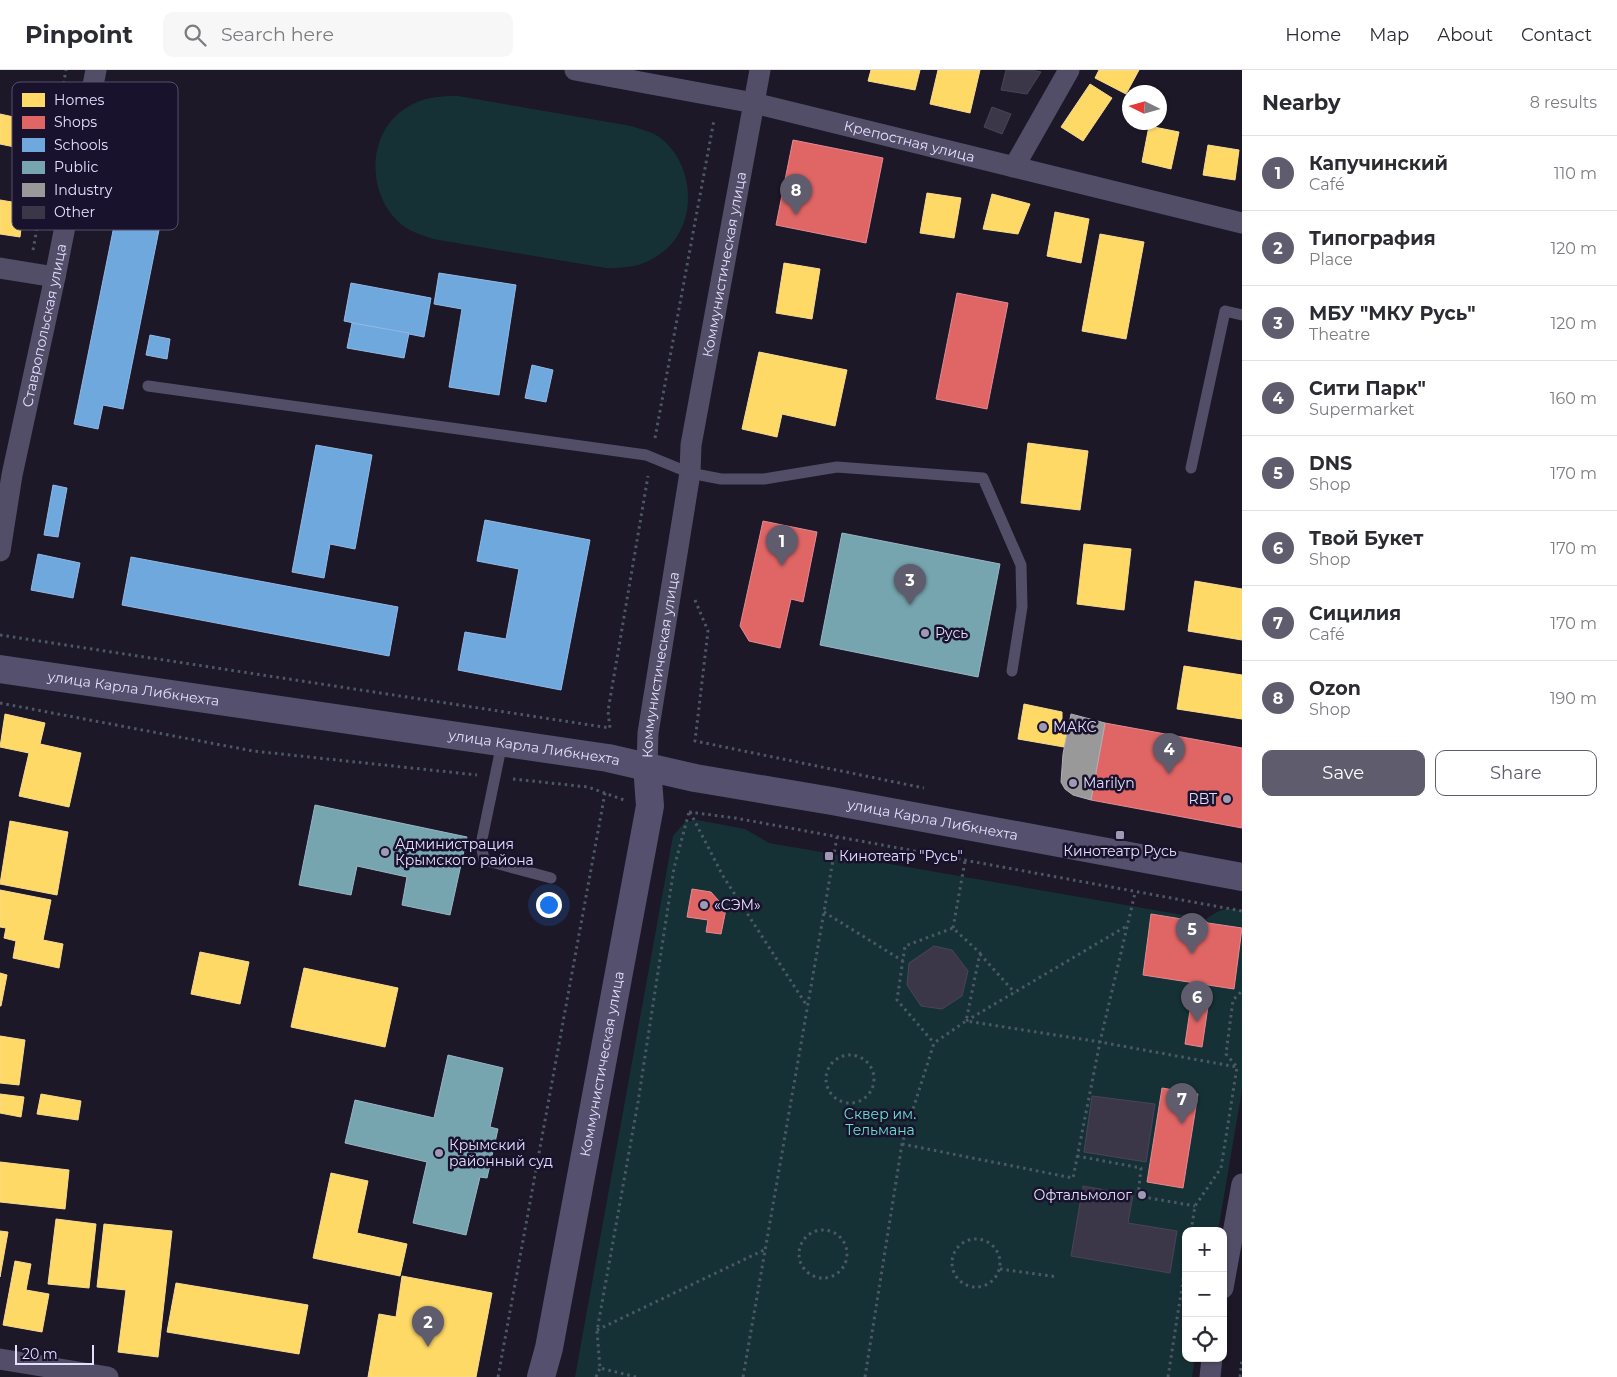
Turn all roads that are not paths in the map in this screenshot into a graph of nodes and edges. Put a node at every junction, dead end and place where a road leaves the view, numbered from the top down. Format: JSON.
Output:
{"nodes":[{"id":1,"x":575,"y":70,"type":"edge"},
{"id":2,"x":760,"y":70,"type":"edge"},
{"id":3,"x":1069,"y":70,"type":"edge"},
{"id":4,"x":754,"y":103,"type":"junction"},
{"id":5,"x":1014,"y":167,"type":"junction"},
{"id":6,"x":1242,"y":222,"type":"edge"},
{"id":7,"x":64,"y":230,"type":"edge"},
{"id":8,"x":0,"y":268,"type":"edge"},
{"id":9,"x":55,"y":277,"type":"junction"},
{"id":10,"x":1242,"y":315,"type":"edge"},
{"id":11,"x":148,"y":386,"type":"dead end"},
{"id":12,"x":1191,"y":468,"type":"dead end"},
{"id":13,"x":690,"y":473,"type":"junction"},
{"id":14,"x":6,"y":474,"type":"edge"},
{"id":15,"x":0,"y":551,"type":"edge"},
{"id":16,"x":0,"y":669,"type":"edge"},
{"id":17,"x":1012,"y":671,"type":"dead end"},
{"id":18,"x":502,"y":743,"type":"junction"},
{"id":19,"x":647,"y":766,"type":"junction"},
{"id":20,"x":1242,"y":877,"type":"edge"},
{"id":21,"x":551,"y":878,"type":"dead end"},
{"id":22,"x":1242,"y":1184,"type":"edge"},
{"id":23,"x":1226,"y":1272,"type":"edge"},
{"id":24,"x":0,"y":1359,"type":"edge"},
{"id":25,"x":1212,"y":1362,"type":"edge"},
{"id":26,"x":31,"y":1370,"type":"edge"},
{"id":27,"x":108,"y":1377,"type":"edge"},
{"id":28,"x":541,"y":1377,"type":"edge"},
{"id":29,"x":1210,"y":1377,"type":"edge"}],
"edges":[{"from":1,"to":4,"type":"street","name":"Крепостная улица"},
{"from":2,"to":4,"type":"street","name":"Коммунистическая улица"},
{"from":3,"to":5,"type":"street"},
{"from":4,"to":5,"type":"street","name":"Крепостная улица"},
{"from":4,"to":13,"type":"street","name":"Коммунистическая улица"},
{"from":5,"to":6,"type":"street","name":"Крепостная улица"},
{"from":7,"to":9,"type":"street","name":"Ставропольская улица"},
{"from":8,"to":9,"type":"street"},
{"from":9,"to":14,"type":"street","name":"Ставропольская улица"},
{"from":10,"to":12,"type":"lane"},
{"from":11,"to":13,"type":"lane"},
{"from":13,"to":17,"type":"lane"},
{"from":13,"to":19,"type":"street","name":"Коммунистическая улица"},
{"from":14,"to":15,"type":"street","name":"Ставропольская улица"},
{"from":16,"to":18,"type":"main road","name":"улица Карла Либкнехта"},
{"from":18,"to":19,"type":"main road","name":"улица Карла Либкнехта"},
{"from":18,"to":21,"type":"lane"},
{"from":19,"to":20,"type":"main road","name":"улица Карла Либкнехта"},
{"from":19,"to":28,"type":"main road","name":"Коммунистическая улица"},
{"from":22,"to":23,"type":"street"},
{"from":24,"to":26,"type":"street"},
{"from":25,"to":29,"type":"street"},
{"from":26,"to":27,"type":"street"}]}
